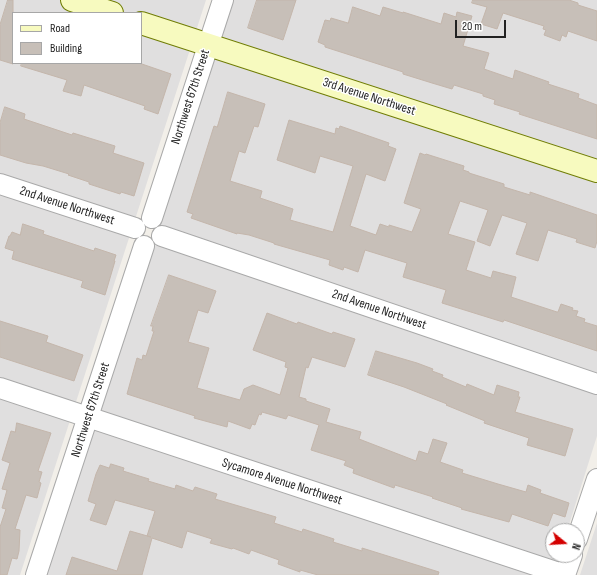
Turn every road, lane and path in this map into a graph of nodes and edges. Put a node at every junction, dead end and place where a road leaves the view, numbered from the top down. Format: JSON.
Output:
{"nodes":[{"id":1,"x":72,"y":0,"type":"edge"},
{"id":2,"x":222,"y":0,"type":"edge"},
{"id":3,"x":109,"y":12,"type":"edge"},
{"id":4,"x":142,"y":23,"type":"edge"},
{"id":5,"x":208,"y":45,"type":"junction"},
{"id":6,"x":597,"y":171,"type":"edge"},
{"id":7,"x":0,"y":184,"type":"edge"},
{"id":8,"x":152,"y":218,"type":"junction"},
{"id":9,"x":135,"y":228,"type":"junction"},
{"id":10,"x":162,"y":236,"type":"junction"},
{"id":11,"x":144,"y":246,"type":"junction"},
{"id":12,"x":597,"y":384,"type":"edge"},
{"id":13,"x":0,"y":388,"type":"edge"},
{"id":14,"x":89,"y":417,"type":"junction"},
{"id":15,"x":597,"y":479,"type":"edge"},
{"id":16,"x":582,"y":523,"type":"edge"},
{"id":17,"x":569,"y":563,"type":"edge"},
{"id":18,"x":36,"y":575,"type":"edge"},
{"id":19,"x":565,"y":575,"type":"edge"}],
"edges":[{"from":1,"to":3,"type":"street"},
{"from":2,"to":5,"type":"street","name":"Northwest 67th Street"},
{"from":4,"to":5,"type":"street","name":"3rd Avenue Northwest"},
{"from":5,"to":6,"type":"street","name":"3rd Avenue Northwest"},
{"from":5,"to":8,"type":"street","name":"Northwest 67th Street"},
{"from":7,"to":9,"type":"street","name":"2nd Avenue Northwest"},
{"from":8,"to":9,"type":"street"},
{"from":8,"to":10,"type":"street"},
{"from":9,"to":11,"type":"street"},
{"from":10,"to":11,"type":"street"},
{"from":10,"to":12,"type":"street","name":"2nd Avenue Northwest"},
{"from":11,"to":14,"type":"street","name":"Northwest 67th Street"},
{"from":13,"to":14,"type":"street","name":"Sycamore Avenue Northwest"},
{"from":14,"to":18,"type":"street","name":"Northwest 67th Street"},
{"from":14,"to":19,"type":"street","name":"Sycamore Avenue Northwest"},
{"from":15,"to":16,"type":"street"},
{"from":17,"to":19,"type":"street"}]}
